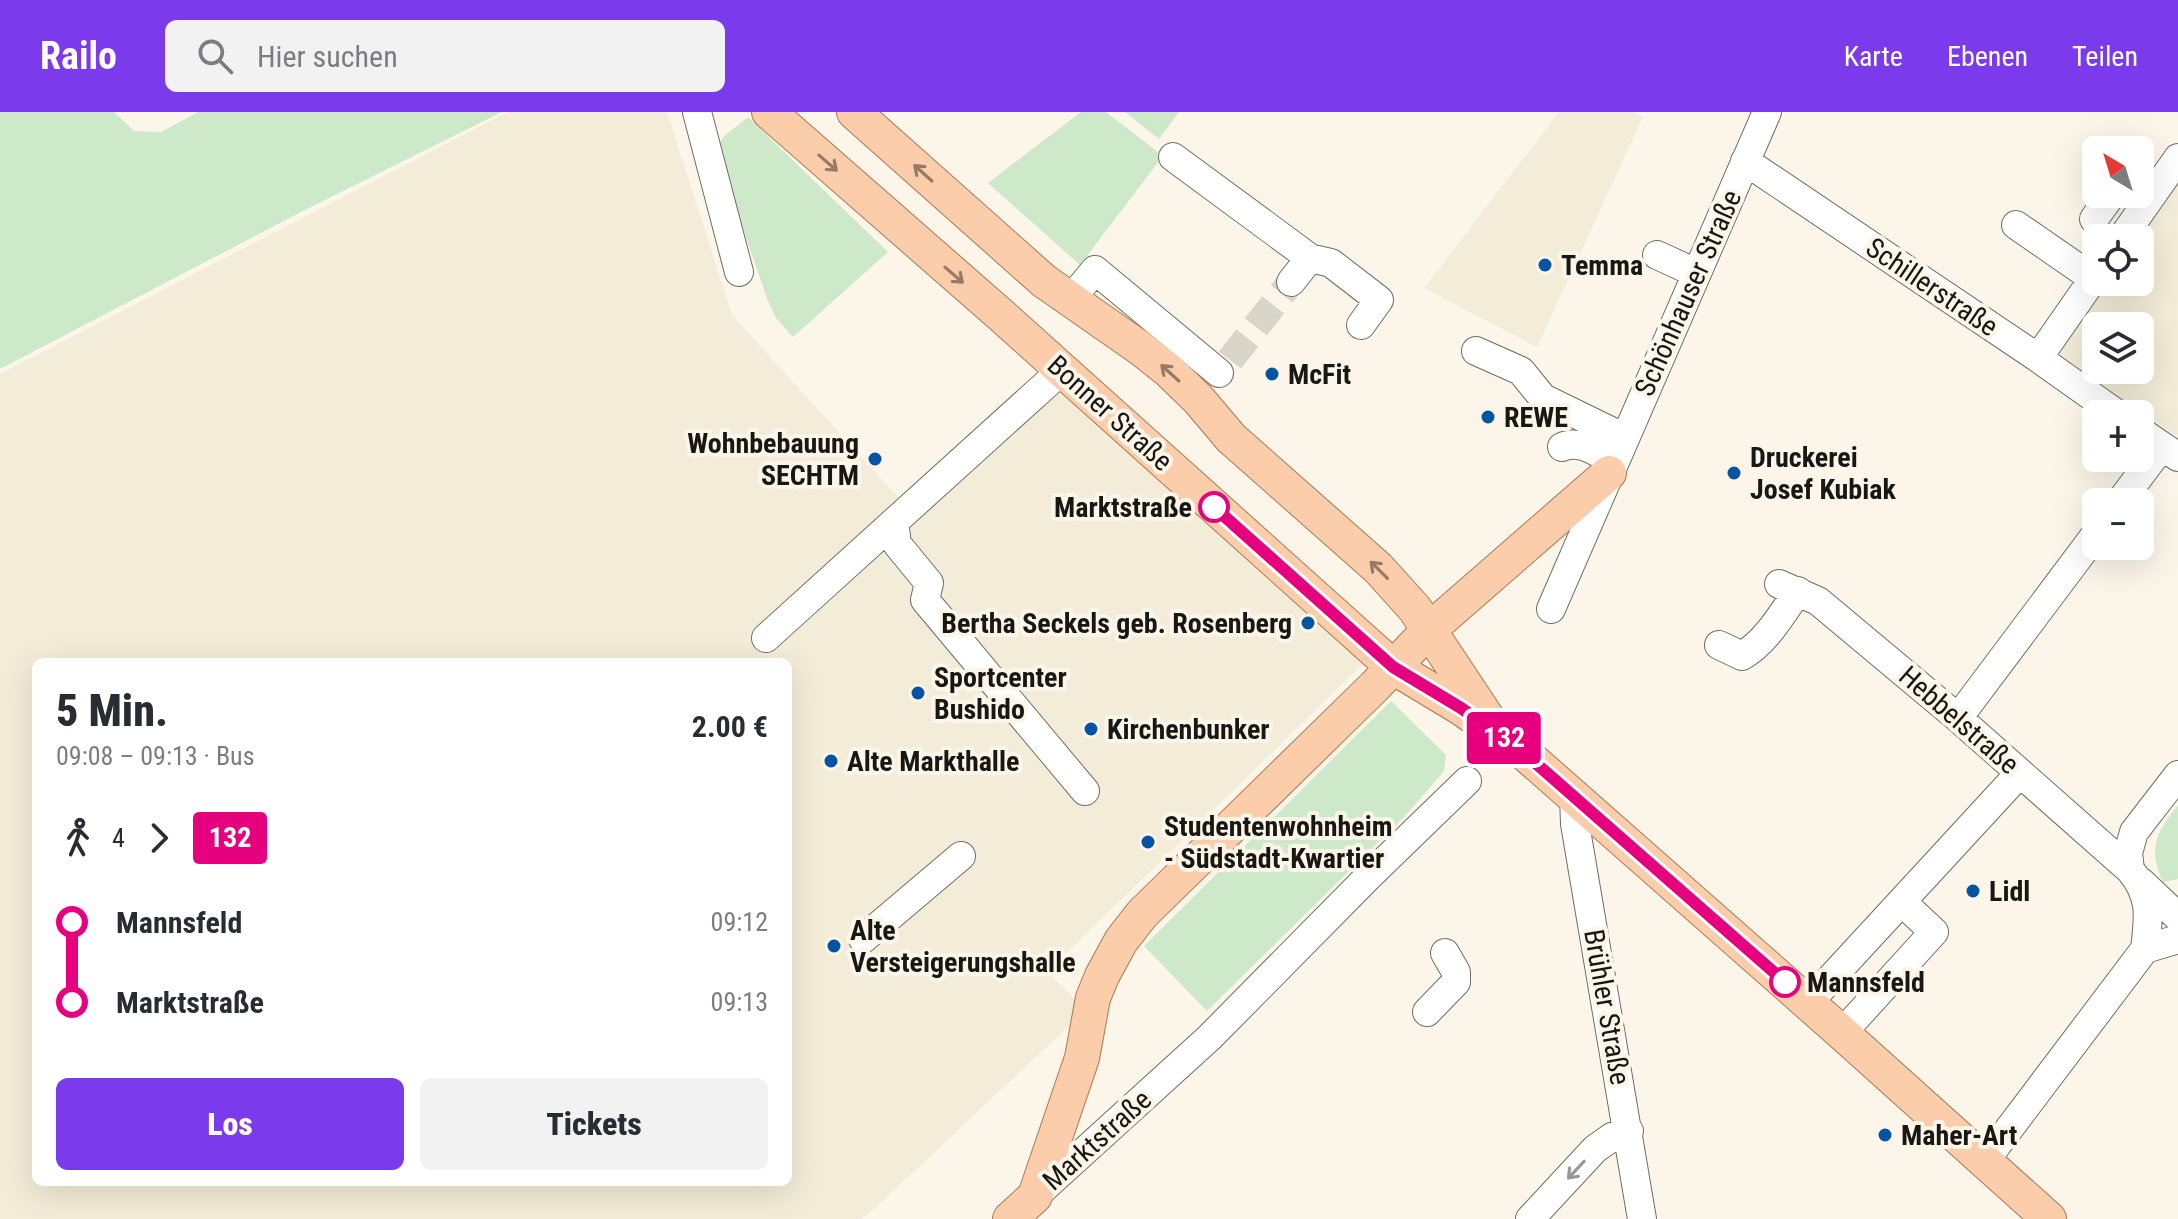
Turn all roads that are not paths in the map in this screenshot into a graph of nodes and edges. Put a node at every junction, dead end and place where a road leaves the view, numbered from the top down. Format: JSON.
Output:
{"nodes":[{"id":1,"x":769,"y":112,"type":"edge"},
{"id":2,"x":854,"y":112,"type":"edge"},
{"id":3,"x":1767,"y":112,"type":"edge"},
{"id":4,"x":703,"y":116,"type":"edge"},
{"id":5,"x":1173,"y":157,"type":"dead end"},
{"id":6,"x":1745,"y":161,"type":"junction"},
{"id":7,"x":2176,"y":164,"type":"edge"},
{"id":8,"x":2154,"y":187,"type":"edge"},
{"id":9,"x":2102,"y":208,"type":"edge"},
{"id":10,"x":2094,"y":219,"type":"dead end"},
{"id":11,"x":2016,"y":225,"type":"dead end"},
{"id":12,"x":1660,"y":250,"type":"dead end"},
{"id":13,"x":1310,"y":258,"type":"junction"},
{"id":14,"x":1699,"y":267,"type":"junction"},
{"id":15,"x":2082,"y":268,"type":"edge"},
{"id":16,"x":739,"y":272,"type":"dead end"},
{"id":17,"x":1291,"y":282,"type":"tunnel mouth"},
{"id":18,"x":2082,"y":295,"type":"edge"},
{"id":19,"x":1070,"y":300,"type":"junction"},
{"id":20,"x":1361,"y":325,"type":"dead end"},
{"id":21,"x":1476,"y":351,"type":"dead end"},
{"id":22,"x":2038,"y":358,"type":"junction"},
{"id":23,"x":1062,"y":370,"type":"junction"},
{"id":24,"x":1198,"y":399,"type":"junction"},
{"id":25,"x":2097,"y":400,"type":"edge"},
{"id":26,"x":2160,"y":445,"type":"edge"},
{"id":27,"x":1562,"y":447,"type":"dead end"},
{"id":28,"x":1616,"y":457,"type":"junction"},
{"id":29,"x":2130,"y":488,"type":"edge"},
{"id":30,"x":904,"y":513,"type":"junction"},
{"id":31,"x":2082,"y":553,"type":"edge"},
{"id":32,"x":1551,"y":609,"type":"dead end"},
{"id":33,"x":766,"y":638,"type":"dead end"},
{"id":34,"x":1719,"y":645,"type":"dead end"},
{"id":35,"x":1412,"y":647,"type":"junction"},
{"id":36,"x":1958,"y":718,"type":"junction"},
{"id":37,"x":1497,"y":732,"type":"junction"},
{"id":38,"x":2020,"y":773,"type":"junction"},
{"id":39,"x":2178,"y":775,"type":"edge"},
{"id":40,"x":1467,"y":781,"type":"dead end"},
{"id":41,"x":1085,"y":791,"type":"dead end"},
{"id":42,"x":1574,"y":795,"type":"junction"},
{"id":43,"x":961,"y":856,"type":"dead end"},
{"id":44,"x":2134,"y":875,"type":"junction"},
{"id":45,"x":1902,"y":902,"type":"junction"},
{"id":46,"x":2178,"y":917,"type":"edge"},
{"id":47,"x":863,"y":939,"type":"dead end"},
{"id":48,"x":2178,"y":939,"type":"edge"},
{"id":49,"x":2145,"y":949,"type":"junction"},
{"id":50,"x":1445,"y":953,"type":"dead end"},
{"id":51,"x":1808,"y":1003,"type":"junction"},
{"id":52,"x":1427,"y":1012,"type":"dead end"},
{"id":53,"x":1842,"y":1033,"type":"junction"},
{"id":54,"x":1629,"y":1131,"type":"junction"},
{"id":55,"x":1984,"y":1162,"type":"junction"},
{"id":56,"x":1035,"y":1196,"type":"junction"},
{"id":57,"x":1010,"y":1219,"type":"edge"},
{"id":58,"x":1530,"y":1219,"type":"edge"},
{"id":59,"x":1642,"y":1219,"type":"edge"},
{"id":60,"x":2049,"y":1219,"type":"edge"}],
"edges":[{"from":1,"to":23,"type":"main road","name":"Bonner Straße","one_way":true},
{"from":19,"to":2,"type":"main road","name":"Bonner Straße","one_way":true},
{"from":3,"to":6,"type":"street","name":"Schönhauser Straße"},
{"from":4,"to":16,"type":"street"},
{"from":5,"to":13,"type":"street"},
{"from":6,"to":14,"type":"street","name":"Schönhauser Straße"},
{"from":6,"to":22,"type":"street","name":"Schillerstraße"},
{"from":7,"to":8,"type":"street"},
{"from":9,"to":10,"type":"street"},
{"from":11,"to":15,"type":"street"},
{"from":12,"to":14,"type":"street"},
{"from":13,"to":17,"type":"street"},
{"from":13,"to":20,"type":"street"},
{"from":14,"to":28,"type":"street","name":"Schönhauser Straße"},
{"from":18,"to":22,"type":"street"},
{"from":24,"to":19,"type":"main road","name":"Bonner Straße","one_way":true},
{"from":19,"to":24,"type":"street"},
{"from":21,"to":28,"type":"street"},
{"from":22,"to":25,"type":"street","name":"Schillerstraße"},
{"from":23,"to":30,"type":"street"},
{"from":23,"to":35,"type":"main road","name":"Bonner Straße"},
{"from":35,"to":24,"type":"main road","name":"Bonner Straße","one_way":true},
{"from":26,"to":29,"type":"street"},
{"from":27,"to":28,"type":"street"},
{"from":28,"to":32,"type":"street","name":"Schönhauser Straße"},
{"from":28,"to":35,"type":"main road","name":"Schönhauser Straße"},
{"from":30,"to":33,"type":"street"},
{"from":30,"to":41,"type":"street"},
{"from":31,"to":36,"type":"street"},
{"from":34,"to":36,"type":"street","name":"Hebbelstraße"},
{"from":35,"to":37,"type":"main road","name":"Bonner Straße"},
{"from":35,"to":37,"type":"main road","name":"Bonner Straße"},
{"from":35,"to":56,"type":"main road","name":"Marktstraße"},
{"from":36,"to":38,"type":"street","name":"Hebbelstraße"},
{"from":37,"to":42,"type":"main road","name":"Bonner Straße"},
{"from":38,"to":44,"type":"street","name":"Hebbelstraße"},
{"from":38,"to":45,"type":"street"},
{"from":39,"to":44,"type":"street"},
{"from":40,"to":56,"type":"street","name":"Marktstraße"},
{"from":42,"to":51,"type":"main road","name":"Bonner Straße"},
{"from":42,"to":54,"type":"street","name":"Brühler Straße"},
{"from":43,"to":47,"type":"street"},
{"from":44,"to":46,"type":"street","name":"Hebbelstraße"},
{"from":44,"to":49,"type":"street"},
{"from":45,"to":51,"type":"street"},
{"from":45,"to":53,"type":"street"},
{"from":48,"to":49,"type":"street"},
{"from":49,"to":55,"type":"street"},
{"from":50,"to":52,"type":"street"},
{"from":51,"to":53,"type":"main road","name":"Bonner Straße"},
{"from":53,"to":55,"type":"main road","name":"Bonner Straße"},
{"from":54,"to":58,"type":"street","one_way":true},
{"from":54,"to":59,"type":"street","name":"Brühler Straße"},
{"from":55,"to":60,"type":"main road","name":"Bonner Straße"},
{"from":56,"to":57,"type":"main road","name":"Marktstraße"}]}
